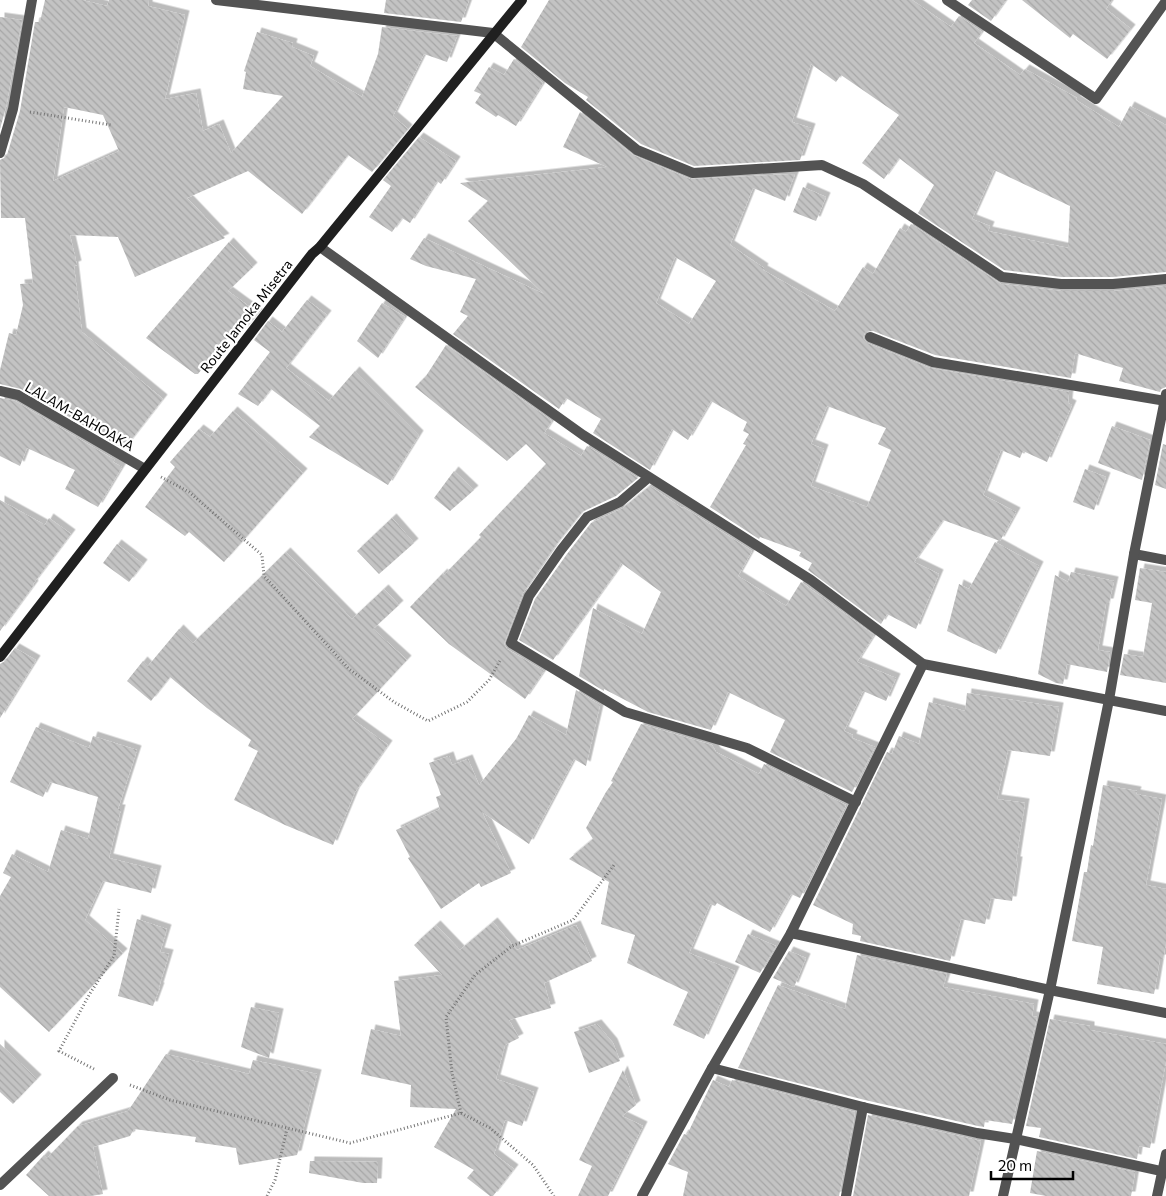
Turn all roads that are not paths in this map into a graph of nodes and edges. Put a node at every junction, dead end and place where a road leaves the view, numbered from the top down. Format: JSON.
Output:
{"nodes":[{"id":1,"x":32,"y":0,"type":"edge"},
{"id":2,"x":216,"y":0,"type":"edge"},
{"id":3,"x":522,"y":0,"type":"edge"},
{"id":4,"x":948,"y":0,"type":"edge"},
{"id":5,"x":1166,"y":1,"type":"edge"},
{"id":6,"x":494,"y":33,"type":"junction"},
{"id":7,"x":0,"y":154,"type":"edge"},
{"id":8,"x":320,"y":247,"type":"junction"},
{"id":9,"x":1166,"y":279,"type":"edge"},
{"id":10,"x":870,"y":337,"type":"dead end"},
{"id":11,"x":0,"y":391,"type":"edge"},
{"id":12,"x":1165,"y":399,"type":"edge"},
{"id":13,"x":145,"y":469,"type":"junction"},
{"id":14,"x":648,"y":478,"type":"junction"},
{"id":15,"x":1134,"y":554,"type":"junction"},
{"id":16,"x":1166,"y":560,"type":"edge"},
{"id":17,"x":0,"y":657,"type":"edge"},
{"id":18,"x":923,"y":664,"type":"junction"},
{"id":19,"x":1109,"y":700,"type":"junction"},
{"id":20,"x":1166,"y":711,"type":"edge"},
{"id":21,"x":856,"y":802,"type":"junction"},
{"id":22,"x":791,"y":933,"type":"junction"},
{"id":23,"x":1050,"y":990,"type":"junction"},
{"id":24,"x":1166,"y":1013,"type":"edge"},
{"id":25,"x":712,"y":1068,"type":"junction"},
{"id":26,"x":112,"y":1078,"type":"road end"},
{"id":27,"x":863,"y":1107,"type":"junction"},
{"id":28,"x":1015,"y":1139,"type":"junction"},
{"id":29,"x":1166,"y":1154,"type":"edge"},
{"id":30,"x":1164,"y":1171,"type":"edge"},
{"id":31,"x":0,"y":1185,"type":"edge"},
{"id":32,"x":642,"y":1196,"type":"edge"},
{"id":33,"x":846,"y":1196,"type":"edge"},
{"id":34,"x":1002,"y":1196,"type":"edge"},
{"id":35,"x":1157,"y":1196,"type":"edge"}],
"edges":[{"from":1,"to":7,"type":"street"},
{"from":2,"to":6,"type":"street"},
{"from":3,"to":6,"type":"street","name":"Route Jamoka Misetra"},
{"from":4,"to":5,"type":"street"},
{"from":6,"to":8,"type":"street","name":"Route Jamoka Misetra"},
{"from":6,"to":9,"type":"street"},
{"from":8,"to":13,"type":"street","name":"Route Jamoka Misetra"},
{"from":8,"to":14,"type":"street"},
{"from":10,"to":12,"type":"street"},
{"from":11,"to":13,"type":"street","name":"LALAM-BAHOAKA"},
{"from":12,"to":15,"type":"street"},
{"from":13,"to":17,"type":"street","name":"Route Jamoka Misetra"},
{"from":14,"to":18,"type":"street"},
{"from":14,"to":21,"type":"street"},
{"from":15,"to":16,"type":"street"},
{"from":15,"to":19,"type":"street"},
{"from":18,"to":19,"type":"street"},
{"from":18,"to":21,"type":"street"},
{"from":19,"to":20,"type":"street"},
{"from":19,"to":23,"type":"street"},
{"from":21,"to":22,"type":"street"},
{"from":22,"to":23,"type":"street"},
{"from":22,"to":25,"type":"street"},
{"from":23,"to":24,"type":"street"},
{"from":23,"to":28,"type":"street"},
{"from":25,"to":27,"type":"street"},
{"from":25,"to":32,"type":"street"},
{"from":26,"to":31,"type":"street"},
{"from":27,"to":28,"type":"street"},
{"from":27,"to":33,"type":"street"},
{"from":28,"to":30,"type":"street"},
{"from":28,"to":34,"type":"street"},
{"from":29,"to":30,"type":"street"},
{"from":30,"to":35,"type":"street"}]}
